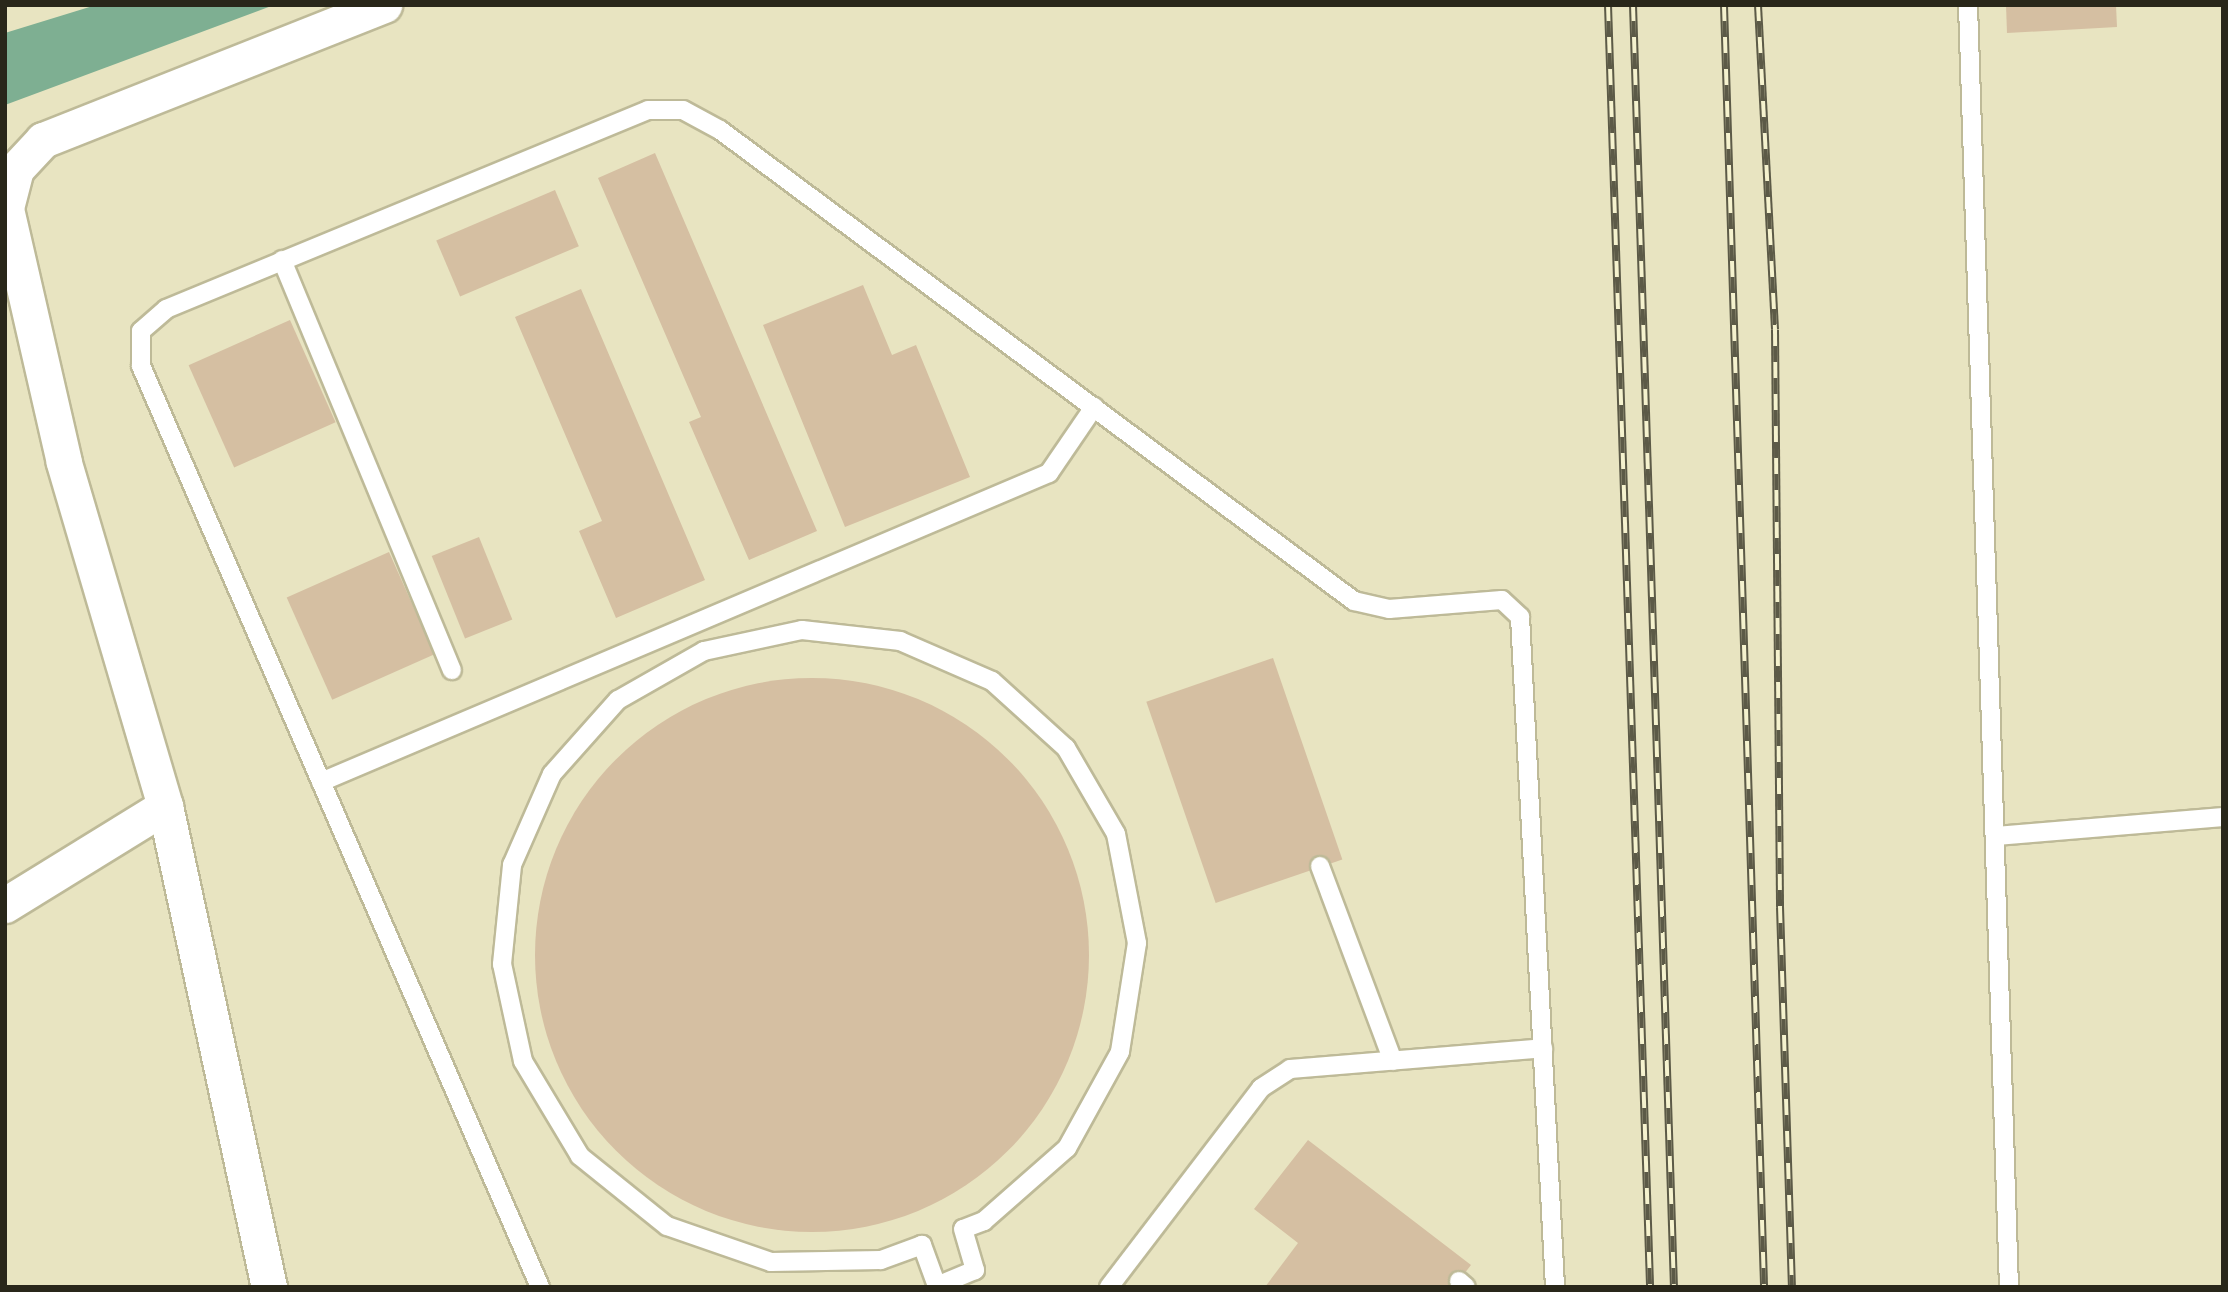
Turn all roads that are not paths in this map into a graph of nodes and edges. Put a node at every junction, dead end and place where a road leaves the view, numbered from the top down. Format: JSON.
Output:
{"nodes":[{"id":1,"x":384,"y":5,"type":"edge"},
{"id":2,"x":1968,"y":5,"type":"edge"},
{"id":3,"x":282,"y":260,"type":"junction"},
{"id":4,"x":1094,"y":407,"type":"junction"},
{"id":5,"x":453,"y":670,"type":"dead end"},
{"id":6,"x":321,"y":782,"type":"junction"},
{"id":7,"x":165,"y":806,"type":"junction"},
{"id":8,"x":2223,"y":817,"type":"edge"},
{"id":9,"x":1996,"y":836,"type":"junction"},
{"id":10,"x":1320,"y":866,"type":"dead end"},
{"id":11,"x":5,"y":905,"type":"edge"},
{"id":12,"x":1543,"y":1048,"type":"junction"},
{"id":13,"x":1393,"y":1061,"type":"junction"},
{"id":14,"x":957,"y":1282,"type":"edge"},
{"id":15,"x":269,"y":1287,"type":"edge"},
{"id":16,"x":540,"y":1287,"type":"edge"},
{"id":17,"x":1109,"y":1287,"type":"edge"},
{"id":18,"x":1555,"y":1287,"type":"edge"},
{"id":19,"x":2009,"y":1287,"type":"edge"}],
"edges":[{"from":1,"to":7,"type":"street"},
{"from":2,"to":9,"type":"lane"},
{"from":3,"to":4,"type":"lane"},
{"from":3,"to":5,"type":"lane"},
{"from":3,"to":6,"type":"lane"},
{"from":4,"to":6,"type":"lane"},
{"from":4,"to":12,"type":"lane"},
{"from":6,"to":16,"type":"lane"},
{"from":7,"to":11,"type":"street"},
{"from":7,"to":15,"type":"street"},
{"from":8,"to":9,"type":"lane"},
{"from":9,"to":19,"type":"lane"},
{"from":10,"to":13,"type":"lane"},
{"from":12,"to":13,"type":"lane"},
{"from":12,"to":18,"type":"lane"},
{"from":13,"to":17,"type":"lane"},
{"from":14,"to":14,"type":"lane"}]}
